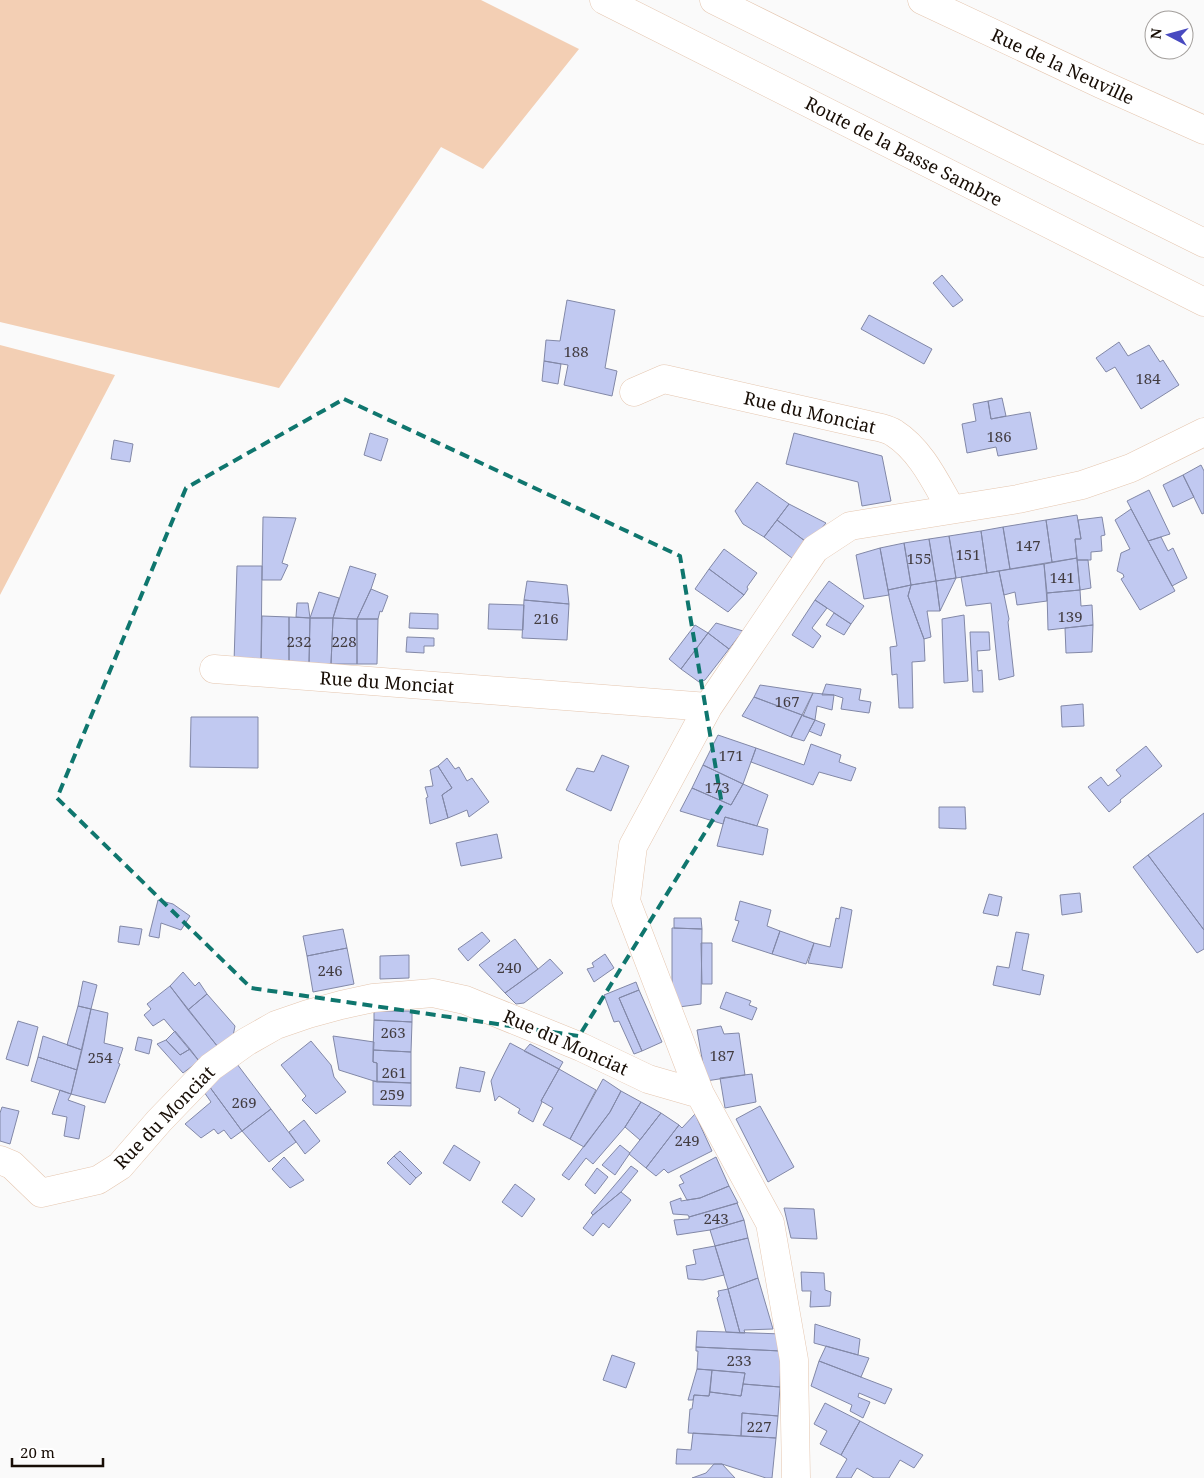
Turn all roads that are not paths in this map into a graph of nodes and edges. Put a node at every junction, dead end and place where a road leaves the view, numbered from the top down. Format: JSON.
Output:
{"nodes":[{"id":1,"x":604,"y":0,"type":"edge"},
{"id":2,"x":714,"y":0,"type":"edge"},
{"id":3,"x":922,"y":0,"type":"edge"},
{"id":4,"x":1204,"y":130,"type":"edge"},
{"id":5,"x":1204,"y":243,"type":"edge"},
{"id":6,"x":1204,"y":302,"type":"edge"},
{"id":7,"x":634,"y":392,"type":"dead end"},
{"id":8,"x":1204,"y":432,"type":"edge"},
{"id":9,"x":951,"y":509,"type":"junction"},
{"id":10,"x":214,"y":670,"type":"dead end"},
{"id":11,"x":708,"y":707,"type":"junction"},
{"id":12,"x":700,"y":1094,"type":"junction"},
{"id":13,"x":0,"y":1160,"type":"edge"},
{"id":14,"x":796,"y":1478,"type":"edge"}],
"edges":[{"from":1,"to":6,"type":"main road","name":"Route de la Basse Sambre"},
{"from":2,"to":5,"type":"main road"},
{"from":3,"to":4,"type":"main road","name":"Rue de la Neuville"},
{"from":7,"to":9,"type":"main road","name":"Rue du Monciat"},
{"from":8,"to":9,"type":"main road"},
{"from":9,"to":11,"type":"main road"},
{"from":10,"to":11,"type":"main road","name":"Rue du Monciat"},
{"from":11,"to":12,"type":"main road"},
{"from":12,"to":13,"type":"main road","name":"Rue du Monciat"},
{"from":12,"to":14,"type":"main road"}]}
